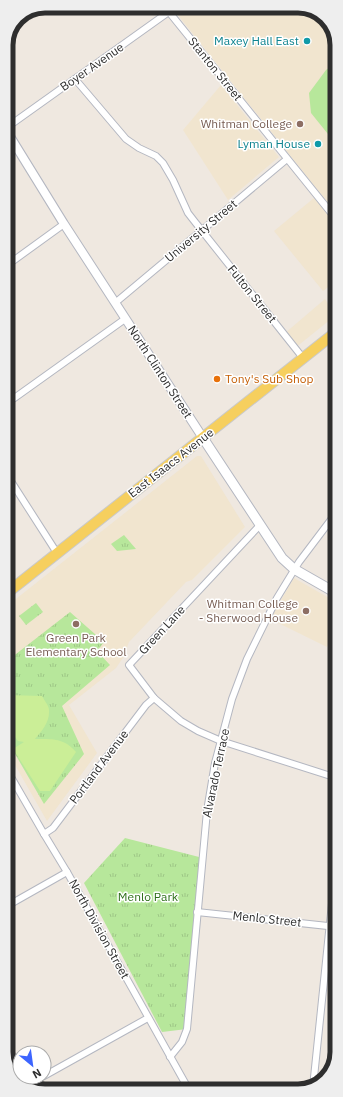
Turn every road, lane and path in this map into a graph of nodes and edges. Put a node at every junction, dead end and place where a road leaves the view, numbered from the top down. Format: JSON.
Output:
{"nodes":[{"id":1,"x":168,"y":13,"type":"edge"},
{"id":2,"x":170,"y":13,"type":"edge"},
{"id":3,"x":75,"y":79,"type":"junction"},
{"id":4,"x":13,"y":124,"type":"edge"},
{"id":5,"x":13,"y":140,"type":"edge"},
{"id":6,"x":287,"y":159,"type":"junction"},
{"id":7,"x":330,"y":213,"type":"edge"},
{"id":8,"x":64,"y":224,"type":"junction"},
{"id":9,"x":202,"y":230,"type":"junction"},
{"id":10,"x":13,"y":261,"type":"edge"},
{"id":11,"x":115,"y":303,"type":"junction"},
{"id":12,"x":126,"y":319,"type":"junction"},
{"id":13,"x":330,"y":337,"type":"edge"},
{"id":14,"x":303,"y":358,"type":"junction"},
{"id":15,"x":13,"y":399,"type":"edge"},
{"id":16,"x":202,"y":438,"type":"junction"},
{"id":17,"x":13,"y":483,"type":"edge"},
{"id":18,"x":330,"y":521,"type":"edge"},
{"id":19,"x":260,"y":525,"type":"junction"},
{"id":20,"x":57,"y":553,"type":"junction"},
{"id":21,"x":294,"y":569,"type":"junction"},
{"id":22,"x":13,"y":589,"type":"edge"},
{"id":23,"x":330,"y":590,"type":"edge"},
{"id":24,"x":154,"y":698,"type":"junction"},
{"id":25,"x":221,"y":741,"type":"junction"},
{"id":26,"x":330,"y":776,"type":"edge"},
{"id":27,"x":13,"y":780,"type":"edge"},
{"id":28,"x":44,"y":834,"type":"junction"},
{"id":29,"x":67,"y":872,"type":"junction"},
{"id":30,"x":13,"y":903,"type":"edge"},
{"id":31,"x":197,"y":912,"type":"junction"},
{"id":32,"x":330,"y":917,"type":"edge"},
{"id":33,"x":329,"y":926,"type":"junction"},
{"id":34,"x":148,"y":1018,"type":"junction"},
{"id":35,"x":170,"y":1057,"type":"junction"},
{"id":36,"x":52,"y":1071,"type":"edge"},
{"id":37,"x":314,"y":1080,"type":"edge"},
{"id":38,"x":186,"y":1084,"type":"edge"}],
"edges":[{"from":1,"to":3,"type":"street","name":"Boyer Avenue"},
{"from":2,"to":6,"type":"street","name":"Stanton Street"},
{"from":3,"to":4,"type":"street","name":"Boyer Avenue"},
{"from":3,"to":9,"type":"street","name":"Fulton Street"},
{"from":5,"to":8,"type":"street","name":"North Clinton Street"},
{"from":6,"to":7,"type":"street","name":"Stanton Street"},
{"from":6,"to":9,"type":"street","name":"University Street"},
{"from":8,"to":10,"type":"street"},
{"from":8,"to":11,"type":"street","name":"North Clinton Street"},
{"from":9,"to":11,"type":"street","name":"University Street"},
{"from":9,"to":14,"type":"street","name":"Fulton Street"},
{"from":11,"to":12,"type":"street","name":"North Clinton Street"},
{"from":12,"to":15,"type":"street"},
{"from":12,"to":16,"type":"street","name":"North Clinton Street"},
{"from":13,"to":14,"type":"main road","name":"East Isaacs Avenue"},
{"from":14,"to":16,"type":"main road","name":"East Isaacs Avenue"},
{"from":16,"to":19,"type":"main road","name":"North Clinton Street"},
{"from":16,"to":20,"type":"main road","name":"East Isaacs Avenue"},
{"from":17,"to":20,"type":"street"},
{"from":18,"to":21,"type":"street","name":"Alvarado Terrace"},
{"from":19,"to":21,"type":"main road","name":"North Clinton Street"},
{"from":19,"to":24,"type":"street","name":"Green Lane"},
{"from":20,"to":22,"type":"main road","name":"East Isaacs Avenue"},
{"from":21,"to":23,"type":"main road","name":"North Clinton Street"},
{"from":21,"to":25,"type":"street","name":"Alvarado Terrace"},
{"from":24,"to":25,"type":"street"},
{"from":24,"to":28,"type":"street","name":"Portland Avenue"},
{"from":25,"to":26,"type":"street"},
{"from":25,"to":31,"type":"street","name":"Alvarado Terrace"},
{"from":27,"to":28,"type":"street","name":"North Division Street"},
{"from":28,"to":29,"type":"street","name":"North Division Street"},
{"from":29,"to":30,"type":"street"},
{"from":29,"to":34,"type":"street","name":"North Division Street"},
{"from":31,"to":33,"type":"street","name":"Menlo Street"},
{"from":31,"to":35,"type":"street","name":"Alvarado Terrace"},
{"from":32,"to":33,"type":"street"},
{"from":33,"to":37,"type":"street"},
{"from":34,"to":35,"type":"street","name":"North Division Street"},
{"from":34,"to":36,"type":"street"},
{"from":35,"to":38,"type":"street","name":"North Division Street"}]}
